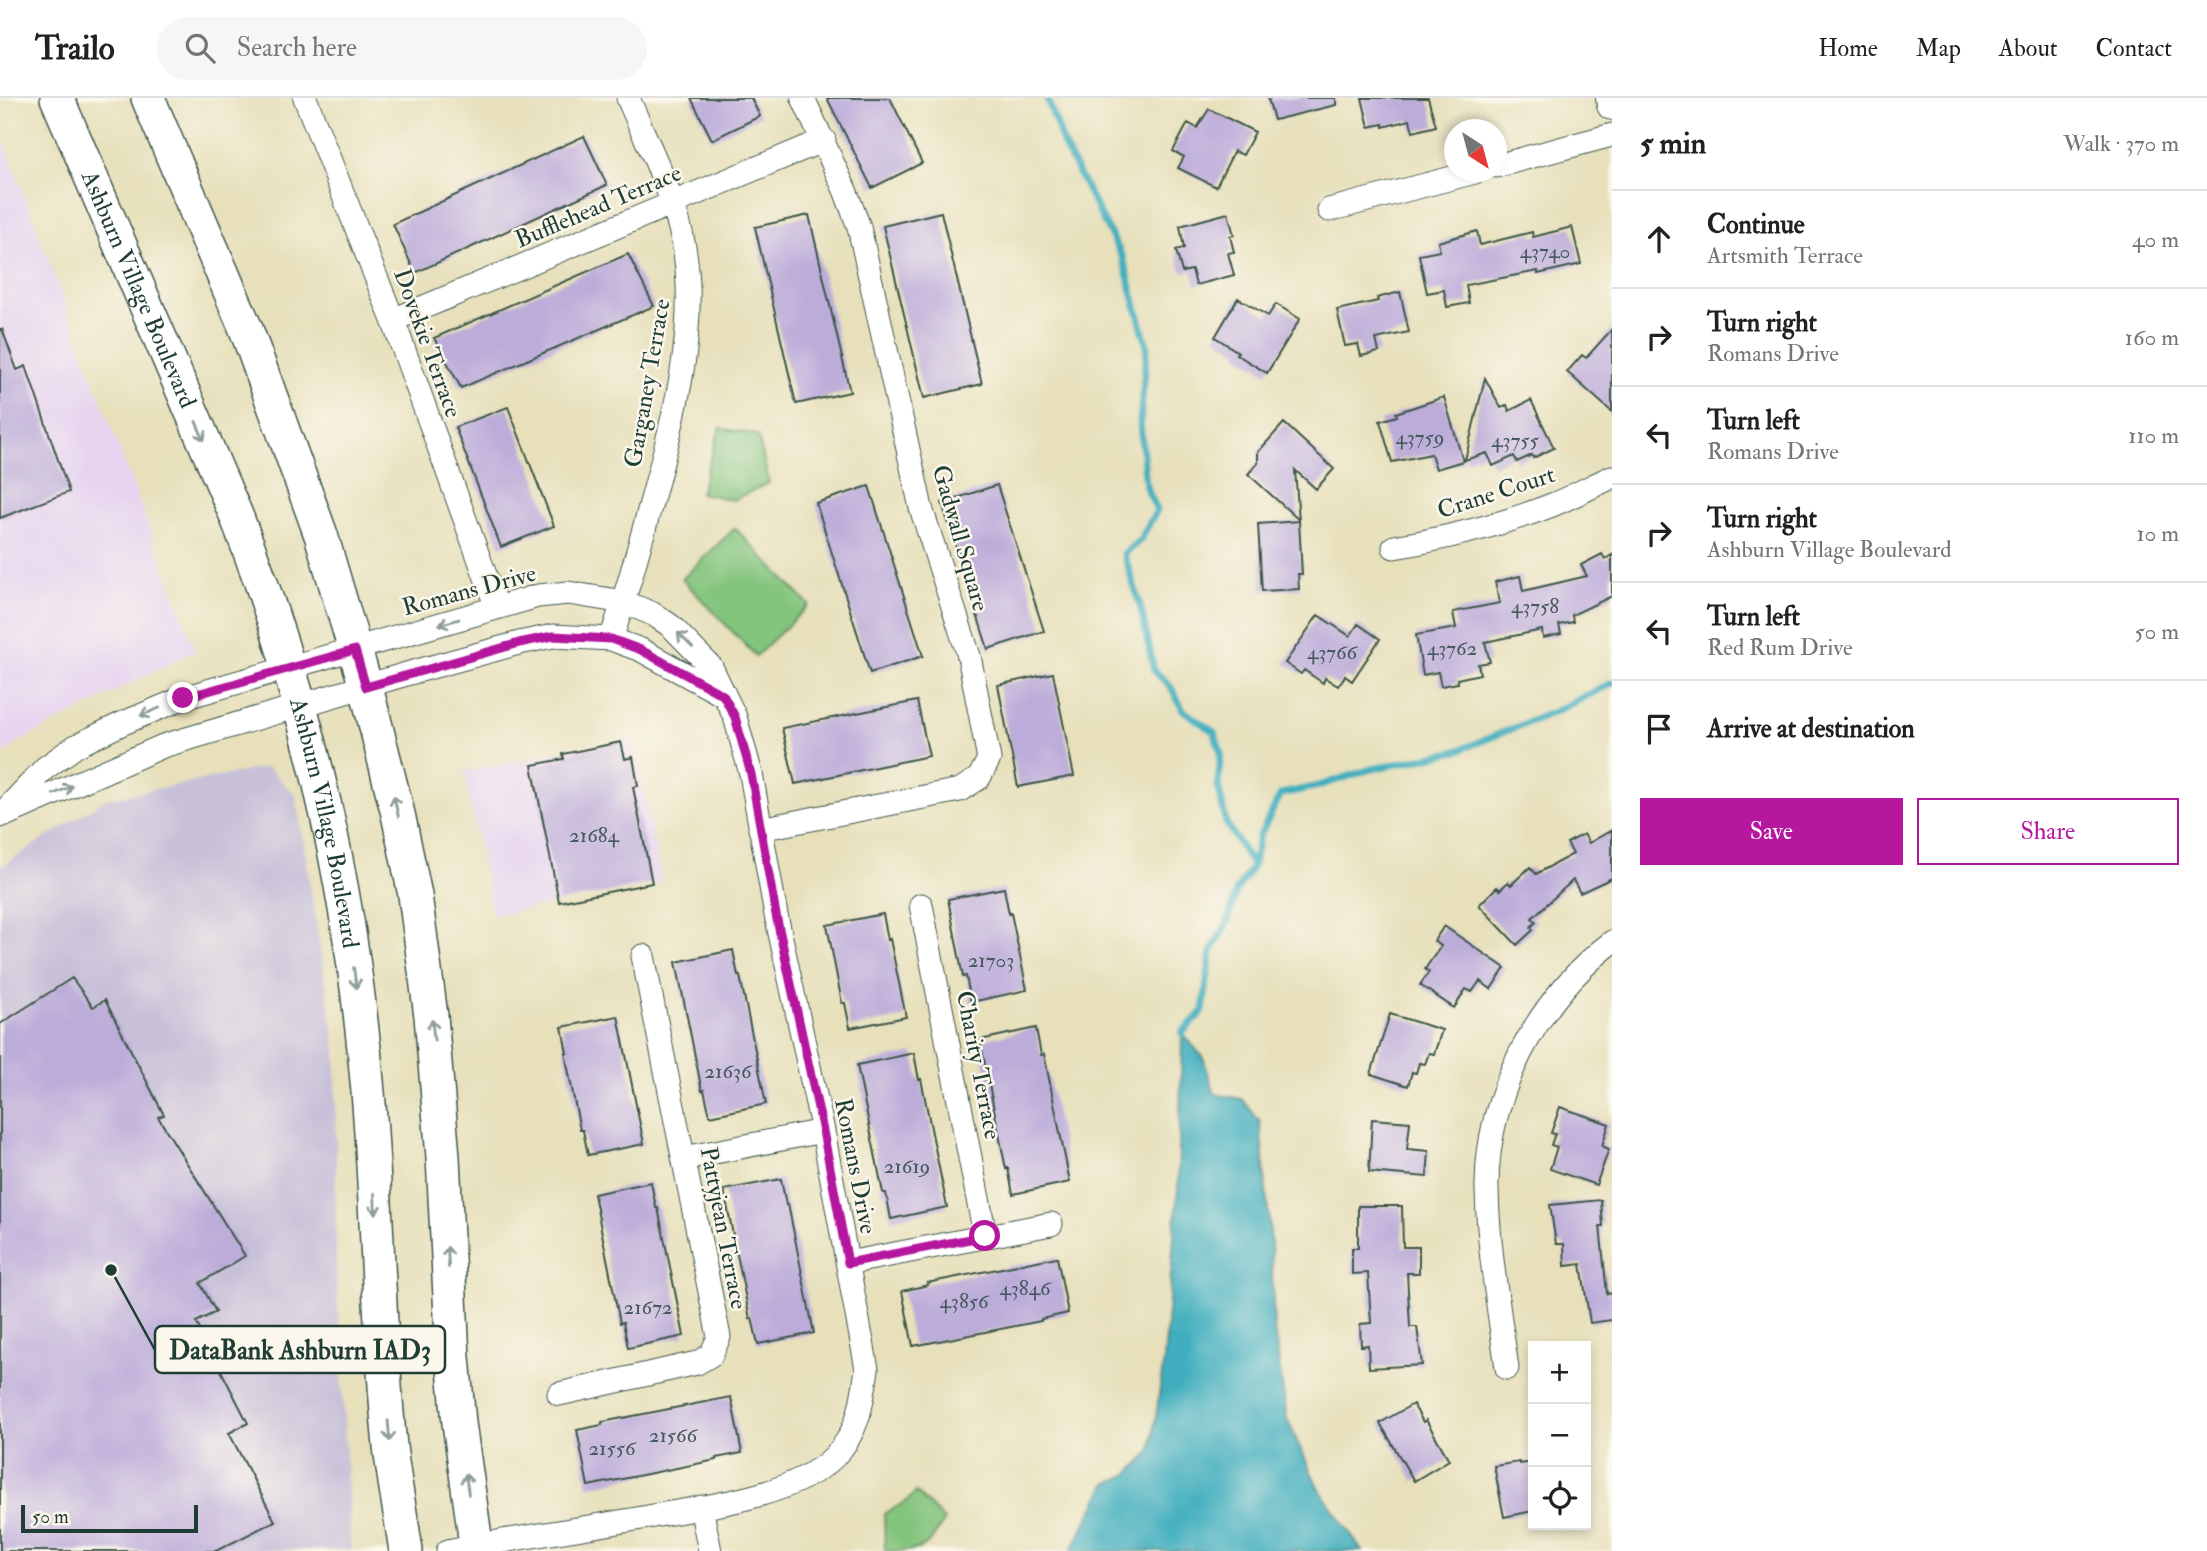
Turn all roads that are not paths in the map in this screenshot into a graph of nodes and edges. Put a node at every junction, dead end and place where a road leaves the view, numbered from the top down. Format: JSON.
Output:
{"nodes":[{"id":1,"x":57,"y":98,"type":"edge"},
{"id":2,"x":148,"y":98,"type":"edge"},
{"id":3,"x":305,"y":98,"type":"edge"},
{"id":4,"x":628,"y":98,"type":"edge"},
{"id":5,"x":803,"y":98,"type":"edge"},
{"id":6,"x":1611,"y":98,"type":"edge"},
{"id":7,"x":1612,"y":105,"type":"edge"},
{"id":8,"x":1612,"y":135,"type":"edge"},
{"id":9,"x":824,"y":140,"type":"junction"},
{"id":10,"x":1507,"y":163,"type":"edge"},
{"id":11,"x":1444,"y":180,"type":"edge"},
{"id":12,"x":672,"y":203,"type":"junction"},
{"id":13,"x":1328,"y":210,"type":"dead end"},
{"id":14,"x":393,"y":320,"type":"junction"},
{"id":15,"x":1612,"y":477,"type":"edge"},
{"id":16,"x":1394,"y":547,"type":"dead end"},
{"id":17,"x":624,"y":602,"type":"junction"},
{"id":18,"x":497,"y":608,"type":"junction"},
{"id":19,"x":611,"y":639,"type":"junction"},
{"id":20,"x":355,"y":650,"type":"junction"},
{"id":21,"x":289,"y":668,"type":"junction"},
{"id":22,"x":366,"y":687,"type":"junction"},
{"id":23,"x":723,"y":695,"type":"junction"},
{"id":24,"x":299,"y":706,"type":"junction"},
{"id":25,"x":0,"y":816,"type":"edge"},
{"id":26,"x":760,"y":828,"type":"junction"},
{"id":27,"x":922,"y":905,"type":"dead end"},
{"id":28,"x":1612,"y":942,"type":"edge"},
{"id":29,"x":643,"y":956,"type":"dead end"},
{"id":30,"x":823,"y":1131,"type":"junction"},
{"id":31,"x":684,"y":1158,"type":"junction"},
{"id":32,"x":1051,"y":1224,"type":"dead end"},
{"id":33,"x":985,"y":1236,"type":"junction"},
{"id":34,"x":848,"y":1263,"type":"junction"},
{"id":35,"x":1507,"y":1368,"type":"dead end"},
{"id":36,"x":559,"y":1394,"type":"dead end"},
{"id":37,"x":701,"y":1507,"type":"junction"},
{"id":38,"x":467,"y":1549,"type":"edge"},
{"id":39,"x":407,"y":1551,"type":"edge"},
{"id":40,"x":710,"y":1551,"type":"edge"}],
"edges":[{"from":1,"to":21,"type":"main road","name":"Ashburn Village Boulevard","one_way":true},
{"from":2,"to":20,"type":"main road"},
{"from":3,"to":14,"type":"street","name":"Dovekie Terrace"},
{"from":4,"to":12,"type":"street","name":"Garganey Terrace"},
{"from":5,"to":9,"type":"street","name":"Gadwall Square"},
{"from":6,"to":7,"type":"street"},
{"from":8,"to":10,"type":"street"},
{"from":9,"to":12,"type":"street","name":"Bufflehead Terrace"},
{"from":9,"to":26,"type":"street","name":"Gadwall Square"},
{"from":11,"to":13,"type":"street"},
{"from":12,"to":14,"type":"street","name":"Bufflehead Terrace"},
{"from":12,"to":17,"type":"street","name":"Garganey Terrace"},
{"from":14,"to":18,"type":"street","name":"Dovekie Terrace"},
{"from":15,"to":16,"type":"street","name":"Crane Court"},
{"from":17,"to":18,"type":"street","name":"Romans Drive"},
{"from":17,"to":19,"type":"street","name":"Garganey Terrace"},
{"from":23,"to":17,"type":"street","name":"Romans Drive","one_way":true},
{"from":18,"to":20,"type":"street","name":"Romans Drive","one_way":true},
{"from":19,"to":22,"type":"street"},
{"from":19,"to":23,"type":"street"},
{"from":20,"to":21,"type":"street","name":"Romans Drive"},
{"from":20,"to":22,"type":"main road"},
{"from":21,"to":24,"type":"main road","name":"Ashburn Village Boulevard"},
{"from":21,"to":25,"type":"street","name":"Romans Drive","one_way":true},
{"from":22,"to":24,"type":"street"},
{"from":38,"to":22,"type":"main road","one_way":true},
{"from":23,"to":26,"type":"street","name":"Romans Drive"},
{"from":25,"to":24,"type":"street","one_way":true},
{"from":24,"to":39,"type":"main road","name":"Ashburn Village Boulevard","one_way":true},
{"from":26,"to":30,"type":"street","name":"Romans Drive"},
{"from":27,"to":33,"type":"street","name":"Charity Terrace"},
{"from":28,"to":35,"type":"street"},
{"from":29,"to":31,"type":"street","name":"Pattyjean Terrace"},
{"from":30,"to":31,"type":"street"},
{"from":30,"to":34,"type":"street","name":"Romans Drive"},
{"from":31,"to":36,"type":"street","name":"Pattyjean Terrace"},
{"from":32,"to":33,"type":"street"},
{"from":33,"to":34,"type":"street"},
{"from":34,"to":37,"type":"street","name":"Romans Drive"},
{"from":37,"to":38,"type":"street","name":"Romans Drive"},
{"from":37,"to":40,"type":"street"}]}
